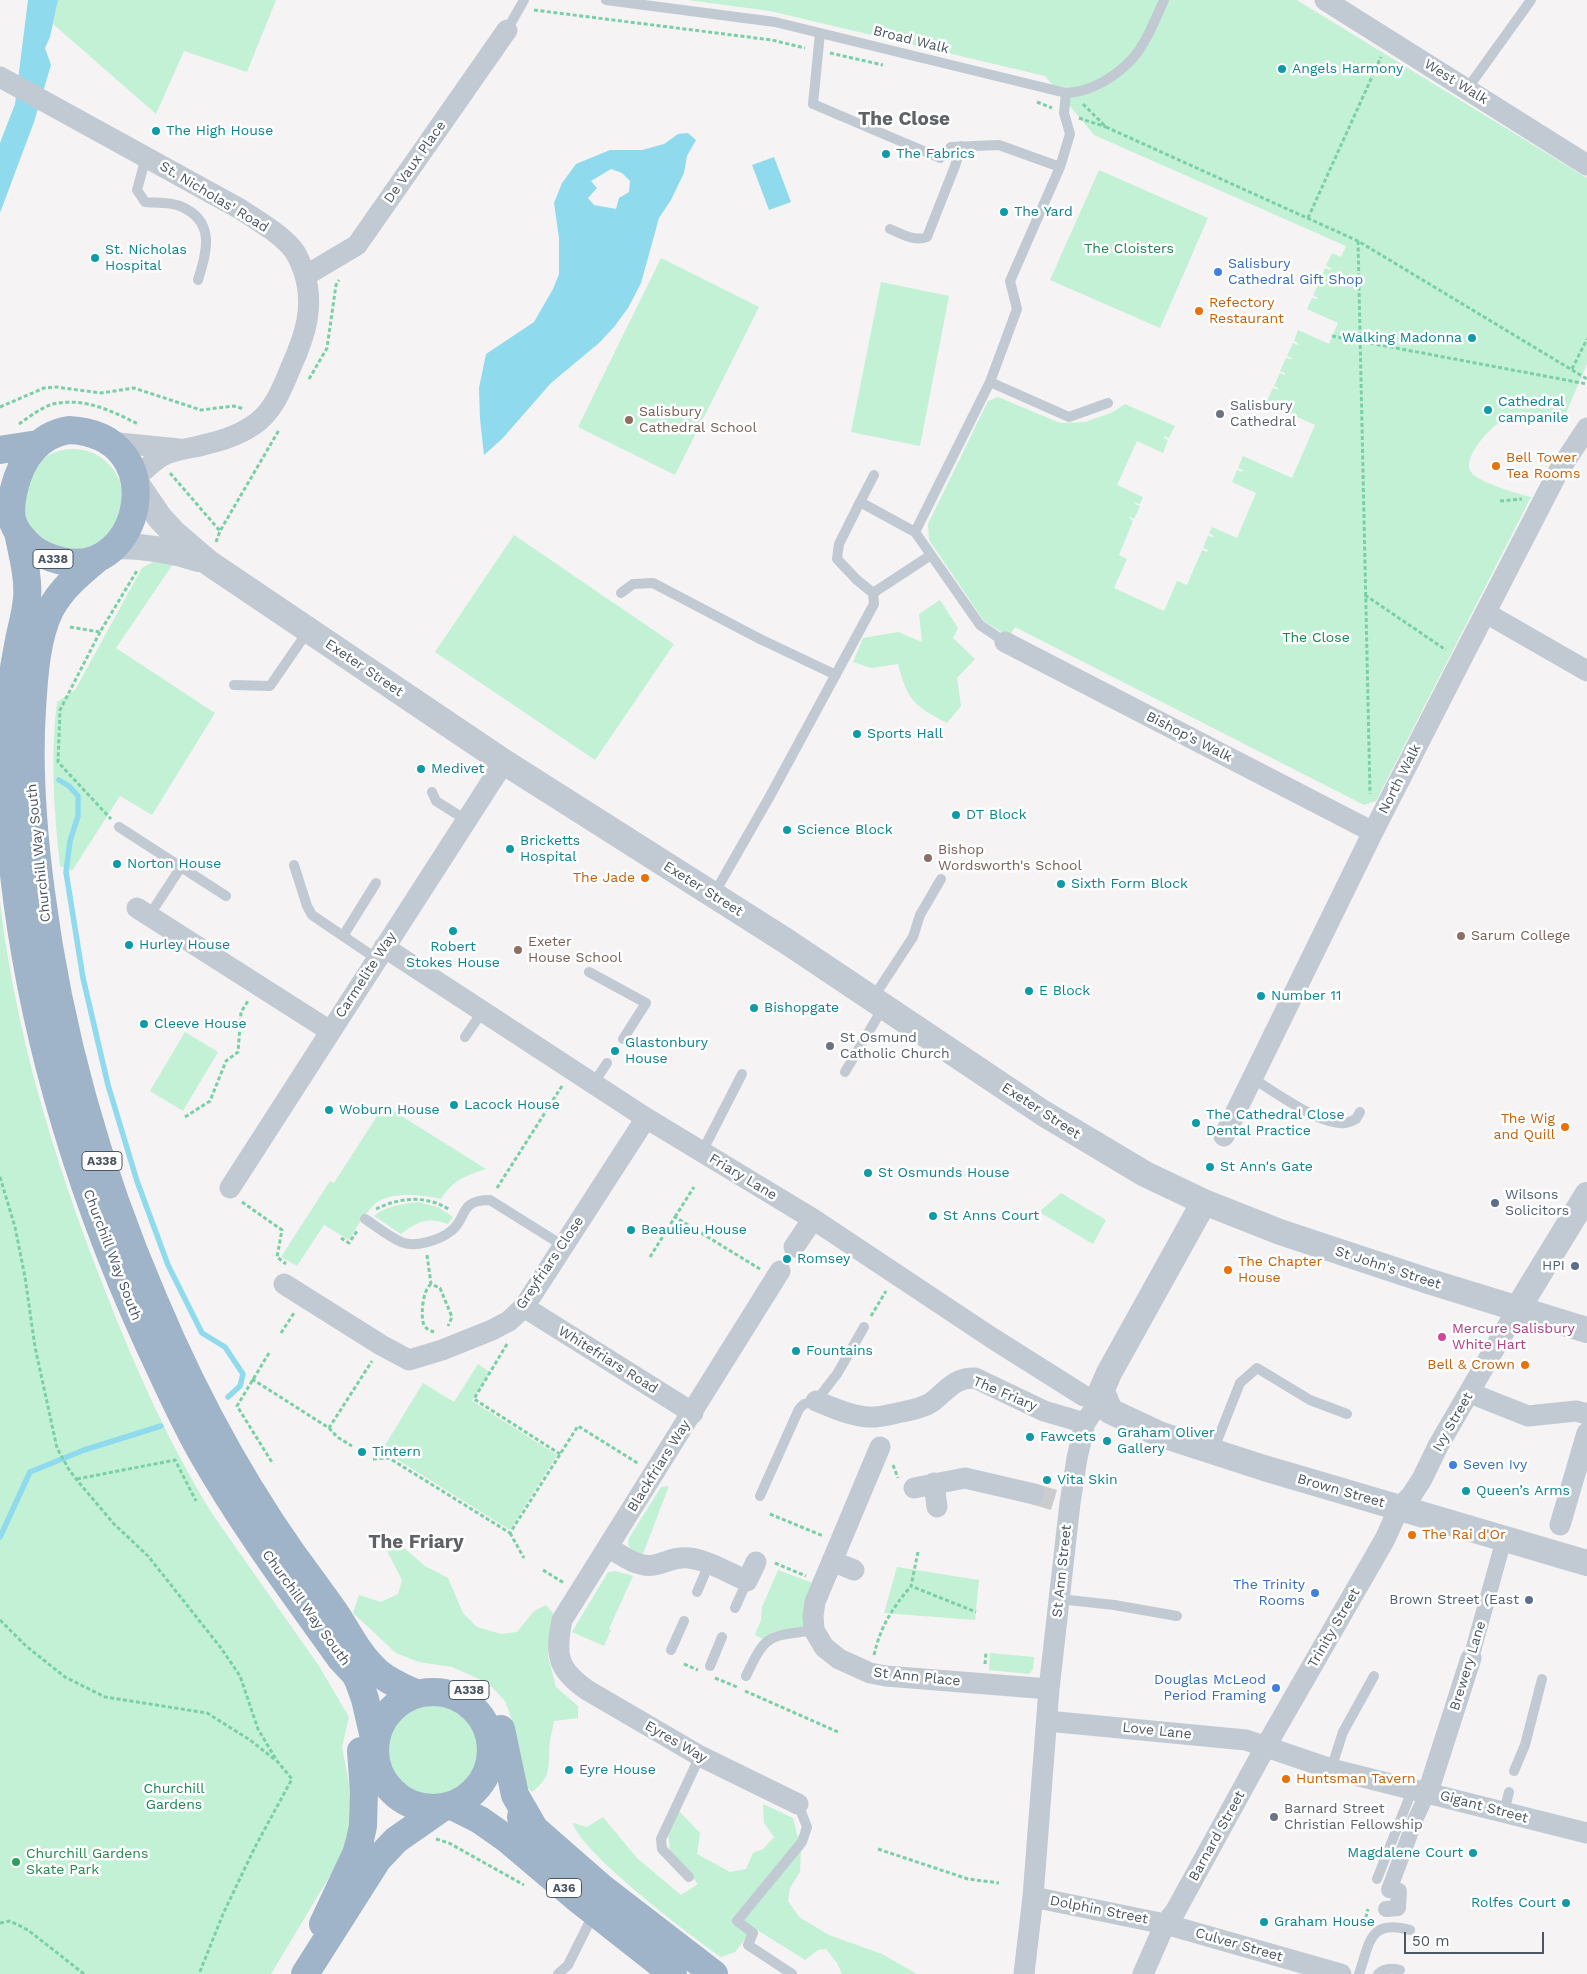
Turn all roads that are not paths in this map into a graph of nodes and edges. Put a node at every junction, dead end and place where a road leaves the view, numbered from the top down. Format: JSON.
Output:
{"nodes":[{"id":1,"x":606,"y":0,"type":"edge"},
{"id":2,"x":1164,"y":0,"type":"edge"},
{"id":3,"x":1325,"y":0,"type":"edge"},
{"id":4,"x":1530,"y":0,"type":"edge"},
{"id":5,"x":522,"y":4,"type":"edge"},
{"id":6,"x":508,"y":30,"type":"joint"},
{"id":7,"x":820,"y":33,"type":"junction"},
{"id":8,"x":5,"y":80,"type":"edge"},
{"id":9,"x":1467,"y":88,"type":"junction"},
{"id":10,"x":1071,"y":93,"type":"junction"},
{"id":11,"x":961,"y":146,"type":"junction"},
{"id":12,"x":146,"y":157,"type":"junction"},
{"id":13,"x":1587,"y":165,"type":"edge"},
{"id":14,"x":1060,"y":167,"type":"junction"},
{"id":15,"x":890,"y":229,"type":"dead end"},
{"id":16,"x":305,"y":276,"type":"junction"},
{"id":17,"x":198,"y":280,"type":"dead end"},
{"id":18,"x":990,"y":382,"type":"junction"},
{"id":19,"x":1108,"y":402,"type":"dead end"},
{"id":20,"x":1587,"y":428,"type":"edge"},
{"id":21,"x":109,"y":442,"type":"junction"},
{"id":22,"x":38,"y":444,"type":"junction"},
{"id":23,"x":182,"y":449,"type":"junction"},
{"id":24,"x":0,"y":450,"type":"edge"},
{"id":25,"x":874,"y":475,"type":"dead end"},
{"id":26,"x":136,"y":480,"type":"junction"},
{"id":27,"x":860,"y":502,"type":"junction"},
{"id":28,"x":10,"y":518,"type":"edge"},
{"id":29,"x":915,"y":532,"type":"junction"},
{"id":30,"x":106,"y":553,"type":"junction"},
{"id":31,"x":931,"y":555,"type":"junction"},
{"id":32,"x":209,"y":563,"type":"junction"},
{"id":33,"x":621,"y":593,"type":"dead end"},
{"id":34,"x":873,"y":593,"type":"junction"},
{"id":35,"x":1486,"y":612,"type":"junction"},
{"id":36,"x":308,"y":630,"type":"junction"},
{"id":37,"x":1005,"y":642,"type":"joint"},
{"id":38,"x":1587,"y":671,"type":"edge"},
{"id":39,"x":836,"y":676,"type":"junction"},
{"id":40,"x":234,"y":685,"type":"dead end"},
{"id":41,"x":504,"y":762,"type":"junction"},
{"id":42,"x":432,"y":792,"type":"dead end"},
{"id":43,"x":466,"y":820,"type":"junction"},
{"id":44,"x":119,"y":827,"type":"road end"},
{"id":45,"x":1373,"y":832,"type":"junction"},
{"id":46,"x":294,"y":865,"type":"dead end"},
{"id":47,"x":181,"y":868,"type":"junction"},
{"id":48,"x":941,"y":879,"type":"dead end"},
{"id":49,"x":376,"y":883,"type":"dead end"},
{"id":50,"x":713,"y":895,"type":"junction"},
{"id":51,"x":226,"y":896,"type":"dead end"},
{"id":52,"x":143,"y":912,"type":"joint"},
{"id":53,"x":343,"y":936,"type":"junction"},
{"id":54,"x":380,"y":953,"type":"junction"},
{"id":55,"x":589,"y":972,"type":"dead end"},
{"id":56,"x":878,"y":1003,"type":"junction"},
{"id":57,"x":482,"y":1012,"type":"junction"},
{"id":58,"x":330,"y":1031,"type":"junction"},
{"id":59,"x":466,"y":1037,"type":"dead end"},
{"id":60,"x":623,"y":1039,"type":"dead end"},
{"id":61,"x":607,"y":1063,"type":"dead end"},
{"id":62,"x":845,"y":1072,"type":"dead end"},
{"id":63,"x":742,"y":1074,"type":"dead end"},
{"id":64,"x":1252,"y":1078,"type":"junction"},
{"id":65,"x":594,"y":1084,"type":"junction"},
{"id":66,"x":1360,"y":1112,"type":"dead end"},
{"id":67,"x":646,"y":1118,"type":"junction"},
{"id":68,"x":1224,"y":1136,"type":"dead end"},
{"id":69,"x":702,"y":1152,"type":"junction"},
{"id":70,"x":230,"y":1188,"type":"road end"},
{"id":71,"x":1587,"y":1195,"type":"edge"},
{"id":72,"x":1204,"y":1202,"type":"junction"},
{"id":73,"x":365,"y":1219,"type":"road end"},
{"id":74,"x":813,"y":1219,"type":"junction"},
{"id":75,"x":562,"y":1245,"type":"junction"},
{"id":76,"x":794,"y":1247,"type":"dead end"},
{"id":77,"x":778,"y":1274,"type":"road end"},
{"id":78,"x":1534,"y":1280,"type":"junction"},
{"id":79,"x":284,"y":1284,"type":"road end"},
{"id":80,"x":1489,"y":1300,"type":"junction"},
{"id":81,"x":524,"y":1307,"type":"junction"},
{"id":82,"x":1518,"y":1308,"type":"junction"},
{"id":83,"x":864,"y":1327,"type":"road end"},
{"id":84,"x":1587,"y":1330,"type":"edge"},
{"id":85,"x":1470,"y":1393,"type":"junction"},
{"id":86,"x":816,"y":1400,"type":"junction"},
{"id":87,"x":1104,"y":1400,"type":"junction"},
{"id":88,"x":693,"y":1413,"type":"junction"},
{"id":89,"x":1347,"y":1414,"type":"dead end"},
{"id":90,"x":1587,"y":1414,"type":"edge"},
{"id":91,"x":884,"y":1416,"type":"junction"},
{"id":92,"x":1085,"y":1423,"type":"junction"},
{"id":93,"x":1587,"y":1433,"type":"edge"},
{"id":94,"x":1212,"y":1452,"type":"junction"},
{"id":95,"x":760,"y":1496,"type":"dead end"},
{"id":96,"x":1053,"y":1499,"type":"junction"},
{"id":97,"x":937,"y":1507,"type":"dead end"},
{"id":98,"x":1399,"y":1508,"type":"junction"},
{"id":99,"x":1560,"y":1525,"type":"dead end"},
{"id":100,"x":1504,"y":1539,"type":"junction"},
{"id":101,"x":608,"y":1547,"type":"junction"},
{"id":102,"x":836,"y":1552,"type":"junction"},
{"id":103,"x":1587,"y":1563,"type":"edge"},
{"id":104,"x":709,"y":1564,"type":"junction"},
{"id":105,"x":854,"y":1570,"type":"dead end"},
{"id":106,"x":752,"y":1571,"type":"joint"},
{"id":107,"x":697,"y":1592,"type":"dead end"},
{"id":108,"x":1059,"y":1599,"type":"junction"},
{"id":109,"x":735,"y":1608,"type":"dead end"},
{"id":110,"x":335,"y":1612,"type":"junction"},
{"id":111,"x":1177,"y":1616,"type":"dead end"},
{"id":112,"x":684,"y":1620,"type":"dead end"},
{"id":113,"x":814,"y":1630,"type":"junction"},
{"id":114,"x":722,"y":1637,"type":"dead end"},
{"id":115,"x":671,"y":1650,"type":"dead end"},
{"id":116,"x":1471,"y":1658,"type":"joint"},
{"id":117,"x":340,"y":1659,"type":"junction"},
{"id":118,"x":562,"y":1668,"type":"joint"},
{"id":119,"x":708,"y":1671,"type":"road end"},
{"id":120,"x":746,"y":1676,"type":"dead end"},
{"id":121,"x":1374,"y":1676,"type":"dead end"},
{"id":122,"x":1542,"y":1679,"type":"dead end"},
{"id":123,"x":1049,"y":1689,"type":"junction"},
{"id":124,"x":418,"y":1694,"type":"junction"},
{"id":125,"x":1047,"y":1721,"type":"junction"},
{"id":126,"x":375,"y":1742,"type":"junction"},
{"id":127,"x":1266,"y":1746,"type":"junction"},
{"id":128,"x":700,"y":1756,"type":"junction"},
{"id":129,"x":490,"y":1759,"type":"junction"},
{"id":130,"x":1332,"y":1769,"type":"junction"},
{"id":131,"x":1514,"y":1771,"type":"dead end"},
{"id":132,"x":379,"y":1777,"type":"junction"},
{"id":133,"x":1421,"y":1790,"type":"junction"},
{"id":134,"x":1509,"y":1792,"type":"dead end"},
{"id":135,"x":798,"y":1804,"type":"joint"},
{"id":136,"x":446,"y":1808,"type":"junction"},
{"id":137,"x":1504,"y":1812,"type":"junction"},
{"id":138,"x":534,"y":1828,"type":"junction"},
{"id":139,"x":1587,"y":1833,"type":"edge"},
{"id":140,"x":688,"y":1877,"type":"dead end"},
{"id":141,"x":1377,"y":1879,"type":"dead end"},
{"id":142,"x":1033,"y":1897,"type":"junction"},
{"id":143,"x":1386,"y":1909,"type":"dead end"},
{"id":144,"x":594,"y":1913,"type":"junction"},
{"id":145,"x":323,"y":1924,"type":"junction"},
{"id":146,"x":1165,"y":1924,"type":"junction"},
{"id":147,"x":1410,"y":1930,"type":"dead end"},
{"id":148,"x":1307,"y":1969,"type":"edge"},
{"id":149,"x":1400,"y":1970,"type":"dead end"},
{"id":150,"x":306,"y":1972,"type":"edge"},
{"id":151,"x":558,"y":1974,"type":"edge"},
{"id":152,"x":673,"y":1974,"type":"edge"},
{"id":153,"x":714,"y":1974,"type":"edge"},
{"id":154,"x":792,"y":1974,"type":"edge"},
{"id":155,"x":1024,"y":1974,"type":"edge"},
{"id":156,"x":1143,"y":1974,"type":"edge"},
{"id":157,"x":1341,"y":1974,"type":"edge"},
{"id":158,"x":1359,"y":1974,"type":"edge"},
{"id":159,"x":1378,"y":1974,"type":"edge"}],
"edges":[{"from":1,"to":7,"type":"lane","name":"Broad Walk"},
{"from":2,"to":10,"type":"lane"},
{"from":3,"to":9,"type":"street","name":"West Walk"},
{"from":4,"to":9,"type":"lane"},
{"from":5,"to":6,"type":"lane"},
{"from":6,"to":16,"type":"street","name":"De Vaux Place"},
{"from":7,"to":10,"type":"lane","name":"Broad Walk"},
{"from":7,"to":11,"type":"lane"},
{"from":8,"to":12,"type":"street","name":"St. Nicholas' Road"},
{"from":9,"to":13,"type":"street","name":"West Walk"},
{"from":10,"to":14,"type":"lane"},
{"from":11,"to":14,"type":"lane"},
{"from":11,"to":15,"type":"lane"},
{"from":12,"to":16,"type":"street","name":"St. Nicholas' Road"},
{"from":12,"to":17,"type":"lane"},
{"from":14,"to":18,"type":"lane"},
{"from":16,"to":23,"type":"street","name":"St. Nicholas' Road"},
{"from":18,"to":19,"type":"lane"},
{"from":18,"to":29,"type":"lane"},
{"from":20,"to":35,"type":"street","name":"North Walk"},
{"from":21,"to":22,"type":"highway","number":"A338"},
{"from":21,"to":23,"type":"street","name":"St. Nicholas' Road"},
{"from":21,"to":26,"type":"highway","number":"A338"},
{"from":22,"to":24,"type":"highway","number":"A338"},
{"from":22,"to":28,"type":"highway","number":"A338"},
{"from":23,"to":26,"type":"street","name":"St. Nicholas' Road"},
{"from":25,"to":27,"type":"lane"},
{"from":26,"to":30,"type":"highway","number":"A338"},
{"from":26,"to":32,"type":"street","name":"Exeter Street"},
{"from":27,"to":29,"type":"lane"},
{"from":27,"to":34,"type":"lane"},
{"from":28,"to":30,"type":"highway","number":"A338"},
{"from":28,"to":117,"type":"highway","name":"Churchill Way South","number":"A338"},
{"from":29,"to":31,"type":"lane"},
{"from":30,"to":32,"type":"street","name":"Exeter Street"},
{"from":30,"to":110,"type":"highway","name":"Churchill Way South","number":"A338"},
{"from":31,"to":34,"type":"lane"},
{"from":31,"to":37,"type":"lane"},
{"from":32,"to":36,"type":"street","name":"Exeter Street"},
{"from":33,"to":39,"type":"lane"},
{"from":34,"to":39,"type":"lane"},
{"from":35,"to":38,"type":"street"},
{"from":35,"to":45,"type":"street","name":"North Walk"},
{"from":36,"to":40,"type":"lane"},
{"from":36,"to":41,"type":"street","name":"Exeter Street"},
{"from":37,"to":45,"type":"street","name":"Bishop's Walk"},
{"from":39,"to":50,"type":"lane"},
{"from":41,"to":43,"type":"street","name":"Carmelite Way"},
{"from":41,"to":50,"type":"street","name":"Exeter Street"},
{"from":42,"to":43,"type":"lane"},
{"from":43,"to":54,"type":"street","name":"Carmelite Way"},
{"from":44,"to":47,"type":"lane"},
{"from":45,"to":64,"type":"street","name":"North Walk"},
{"from":46,"to":53,"type":"lane"},
{"from":47,"to":51,"type":"lane"},
{"from":47,"to":52,"type":"lane"},
{"from":48,"to":56,"type":"lane"},
{"from":49,"to":53,"type":"lane"},
{"from":50,"to":56,"type":"street","name":"Exeter Street"},
{"from":52,"to":58,"type":"street"},
{"from":53,"to":54,"type":"lane"},
{"from":54,"to":57,"type":"street","name":"Friary Lane"},
{"from":54,"to":58,"type":"street","name":"Carmelite Way"},
{"from":55,"to":60,"type":"lane"},
{"from":56,"to":62,"type":"lane"},
{"from":56,"to":72,"type":"street","name":"Exeter Street"},
{"from":57,"to":59,"type":"lane"},
{"from":57,"to":65,"type":"street","name":"Friary Lane"},
{"from":58,"to":70,"type":"street","name":"Carmelite Way"},
{"from":61,"to":65,"type":"lane"},
{"from":63,"to":69,"type":"lane"},
{"from":64,"to":66,"type":"lane"},
{"from":64,"to":68,"type":"street","name":"North Walk"},
{"from":65,"to":67,"type":"street","name":"Friary Lane"},
{"from":67,"to":69,"type":"street","name":"Friary Lane"},
{"from":67,"to":75,"type":"street","name":"Greyfriars Close"},
{"from":69,"to":74,"type":"street","name":"Friary Lane"},
{"from":71,"to":78,"type":"street"},
{"from":72,"to":80,"type":"street","name":"St John's Street"},
{"from":72,"to":87,"type":"street"},
{"from":73,"to":75,"type":"lane"},
{"from":74,"to":76,"type":"street"},
{"from":74,"to":87,"type":"street","name":"Friary Lane"},
{"from":75,"to":81,"type":"street","name":"Greyfriars Close"},
{"from":77,"to":88,"type":"street","name":"Blackfriars Way"},
{"from":78,"to":80,"type":"street"},
{"from":78,"to":82,"type":"street"},
{"from":79,"to":81,"type":"street","name":"Greyfriars Close"},
{"from":80,"to":82,"type":"street","name":"St John's Street"},
{"from":81,"to":88,"type":"street","name":"Whitefriars Road"},
{"from":82,"to":84,"type":"street","name":"St John's Street"},
{"from":82,"to":85,"type":"street","name":"Ivy Street"},
{"from":83,"to":86,"type":"lane"},
{"from":85,"to":90,"type":"street"},
{"from":85,"to":98,"type":"street","name":"Ivy Street"},
{"from":86,"to":91,"type":"street","name":"The Friary"},
{"from":86,"to":95,"type":"lane"},
{"from":87,"to":92,"type":"street","name":"St Ann Street"},
{"from":87,"to":94,"type":"street","name":"Brown Street"},
{"from":88,"to":101,"type":"street","name":"Blackfriars Way"},
{"from":89,"to":94,"type":"lane"},
{"from":91,"to":92,"type":"street","name":"The Friary"},
{"from":91,"to":102,"type":"street"},
{"from":92,"to":96,"type":"street","name":"St Ann Street"},
{"from":93,"to":99,"type":"street"},
{"from":94,"to":98,"type":"street","name":"Brown Street"},
{"from":96,"to":97,"type":"street"},
{"from":96,"to":108,"type":"street","name":"St Ann Street"},
{"from":98,"to":100,"type":"street","name":"Brown Street"},
{"from":98,"to":127,"type":"street","name":"Trinity Street"},
{"from":100,"to":103,"type":"street","name":"Brown Street"},
{"from":100,"to":116,"type":"street","name":"Brewery Lane"},
{"from":101,"to":104,"type":"street"},
{"from":101,"to":118,"type":"street","name":"Blackfriars Way"},
{"from":102,"to":105,"type":"street"},
{"from":102,"to":113,"type":"street"},
{"from":104,"to":106,"type":"street"},
{"from":104,"to":107,"type":"lane"},
{"from":106,"to":109,"type":"lane"},
{"from":108,"to":111,"type":"lane"},
{"from":108,"to":123,"type":"street","name":"St Ann Street"},
{"from":110,"to":124,"type":"highway","name":"Churchill Way South","number":"A338"},
{"from":110,"to":138,"type":"highway","number":"A338"},
{"from":112,"to":115,"type":"lane"},
{"from":113,"to":120,"type":"lane"},
{"from":113,"to":123,"type":"street","name":"St Ann Place"},
{"from":114,"to":119,"type":"lane"},
{"from":116,"to":133,"type":"street","name":"Brewery Lane"},
{"from":117,"to":126,"type":"highway","name":"Churchill Way South","number":"A338"},
{"from":117,"to":145,"type":"highway","number":"A338"},
{"from":118,"to":128,"type":"street","name":"Eyres Way"},
{"from":121,"to":130,"type":"lane"},
{"from":122,"to":131,"type":"lane"},
{"from":123,"to":125,"type":"street","name":"St Ann Street"},
{"from":124,"to":126,"type":"highway","number":"A36"},
{"from":124,"to":129,"type":"highway","number":"A36"},
{"from":125,"to":127,"type":"street","name":"Love Lane"},
{"from":125,"to":142,"type":"street","name":"St Ann Street"},
{"from":126,"to":132,"type":"highway","number":"A36"},
{"from":127,"to":130,"type":"street","name":"Gigant Street"},
{"from":127,"to":146,"type":"street","name":"Barnard Street"},
{"from":128,"to":135,"type":"street","name":"Eyres Way"},
{"from":128,"to":140,"type":"lane"},
{"from":129,"to":136,"type":"highway","number":"A36"},
{"from":129,"to":138,"type":"highway","number":"A36"},
{"from":130,"to":133,"type":"street","name":"Gigant Street"},
{"from":132,"to":136,"type":"highway","number":"A36"},
{"from":132,"to":145,"type":"highway","number":"A36"},
{"from":133,"to":137,"type":"street","name":"Gigant Street"},
{"from":133,"to":141,"type":"lane"},
{"from":133,"to":143,"type":"street"},
{"from":134,"to":137,"type":"lane"},
{"from":135,"to":154,"type":"lane"},
{"from":136,"to":144,"type":"highway","number":"A36"},
{"from":136,"to":150,"type":"highway","number":"A36"},
{"from":137,"to":139,"type":"street","name":"Gigant Street"},
{"from":138,"to":153,"type":"highway","number":"A36"},
{"from":142,"to":146,"type":"street","name":"Dolphin Street"},
{"from":142,"to":155,"type":"street","name":"St Ann Street"},
{"from":144,"to":151,"type":"lane"},
{"from":144,"to":152,"type":"highway","number":"A36"},
{"from":145,"to":150,"type":"highway","number":"A36"},
{"from":146,"to":148,"type":"street","name":"Culver Street"},
{"from":146,"to":156,"type":"street","name":"Barnard Street"},
{"from":147,"to":158,"type":"lane"},
{"from":148,"to":157,"type":"street","name":"Culver Street"},
{"from":149,"to":159,"type":"lane"}]}
